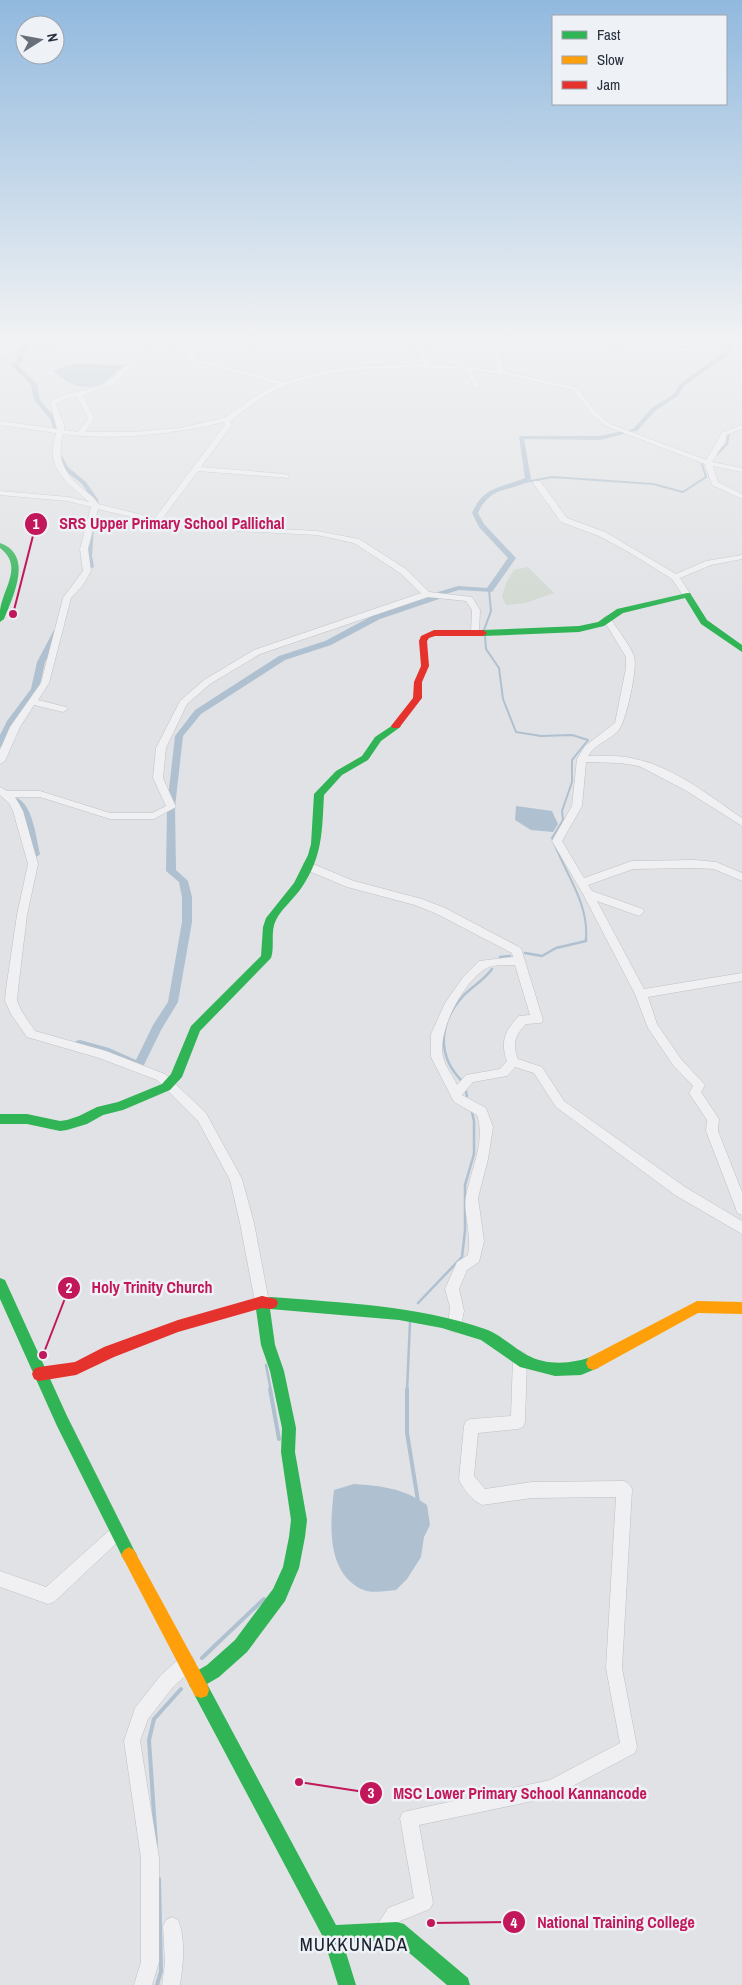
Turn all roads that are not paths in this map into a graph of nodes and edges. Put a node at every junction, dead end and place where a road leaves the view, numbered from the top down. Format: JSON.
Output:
{"nodes":[{"id":1,"x":35,"y":428,"type":"edge"},
{"id":2,"x":61,"y":428,"type":"edge"},
{"id":3,"x":85,"y":428,"type":"edge"},
{"id":4,"x":197,"y":428,"type":"edge"},
{"id":5,"x":227,"y":428,"type":"edge"},
{"id":6,"x":615,"y":428,"type":"edge"},
{"id":7,"x":740,"y":428,"type":"edge"},
{"id":8,"x":60,"y":431,"type":"junction"},
{"id":9,"x":80,"y":434,"type":"junction"},
{"id":10,"x":708,"y":462,"type":"junction"},
{"id":11,"x":195,"y":470,"type":"junction"},
{"id":12,"x":742,"y":470,"type":"edge"},
{"id":13,"x":285,"y":476,"type":"dead end"},
{"id":14,"x":537,"y":483,"type":"dead end"},
{"id":15,"x":0,"y":493,"type":"edge"},
{"id":16,"x":742,"y":497,"type":"edge"},
{"id":17,"x":95,"y":506,"type":"junction"},
{"id":18,"x":157,"y":520,"type":"junction"},
{"id":19,"x":0,"y":545,"type":"edge"},
{"id":20,"x":742,"y":557,"type":"edge"},
{"id":21,"x":675,"y":577,"type":"junction"},
{"id":22,"x":427,"y":594,"type":"junction"},
{"id":23,"x":687,"y":595,"type":"junction"},
{"id":24,"x":0,"y":619,"type":"edge"},
{"id":25,"x":607,"y":620,"type":"junction"},
{"id":26,"x":475,"y":633,"type":"junction"},
{"id":27,"x":742,"y":649,"type":"edge"},
{"id":28,"x":33,"y":702,"type":"junction"},
{"id":29,"x":63,"y":709,"type":"dead end"},
{"id":30,"x":582,"y":759,"type":"junction"},
{"id":31,"x":0,"y":761,"type":"edge"},
{"id":32,"x":2,"y":793,"type":"edge"},
{"id":33,"x":742,"y":823,"type":"edge"},
{"id":34,"x":308,"y":866,"type":"junction"},
{"id":35,"x":742,"y":877,"type":"edge"},
{"id":36,"x":581,"y":882,"type":"junction"},
{"id":37,"x":588,"y":894,"type":"junction"},
{"id":38,"x":639,"y":912,"type":"dead end"},
{"id":39,"x":520,"y":960,"type":"junction"},
{"id":40,"x":742,"y":977,"type":"edge"},
{"id":41,"x":641,"y":994,"type":"junction"},
{"id":42,"x":513,"y":1062,"type":"junction"},
{"id":43,"x":169,"y":1084,"type":"junction"},
{"id":44,"x":456,"y":1094,"type":"junction"},
{"id":45,"x":0,"y":1119,"type":"edge"},
{"id":46,"x":736,"y":1176,"type":"edge"},
{"id":47,"x":742,"y":1209,"type":"edge"},
{"id":48,"x":742,"y":1228,"type":"edge"},
{"id":49,"x":1,"y":1290,"type":"edge"},
{"id":50,"x":262,"y":1302,"type":"junction"},
{"id":51,"x":742,"y":1308,"type":"edge"},
{"id":52,"x":455,"y":1326,"type":"junction"},
{"id":53,"x":520,"y":1358,"type":"junction"},
{"id":54,"x":39,"y":1374,"type":"junction"},
{"id":55,"x":117,"y":1533,"type":"junction"},
{"id":56,"x":0,"y":1579,"type":"edge"},
{"id":57,"x":187,"y":1663,"type":"junction"},
{"id":58,"x":196,"y":1681,"type":"junction"},
{"id":59,"x":172,"y":1926,"type":"dead end"},
{"id":60,"x":382,"y":1932,"type":"junction"},
{"id":61,"x":331,"y":1934,"type":"junction"},
{"id":62,"x":143,"y":1985,"type":"edge"},
{"id":63,"x":172,"y":1985,"type":"edge"},
{"id":64,"x":347,"y":1985,"type":"edge"},
{"id":65,"x":461,"y":1985,"type":"edge"}],
"edges":[{"from":1,"to":8,"type":"street"},
{"from":2,"to":8,"type":"street"},
{"from":3,"to":9,"type":"street"},
{"from":4,"to":9,"type":"street"},
{"from":5,"to":11,"type":"street"},
{"from":6,"to":10,"type":"street"},
{"from":7,"to":10,"type":"street"},
{"from":8,"to":9,"type":"street"},
{"from":8,"to":17,"type":"street"},
{"from":10,"to":12,"type":"street"},
{"from":10,"to":16,"type":"street"},
{"from":11,"to":13,"type":"street"},
{"from":11,"to":18,"type":"street"},
{"from":14,"to":21,"type":"street"},
{"from":15,"to":17,"type":"street"},
{"from":17,"to":18,"type":"street"},
{"from":17,"to":28,"type":"street"},
{"from":18,"to":22,"type":"street"},
{"from":19,"to":24,"type":"street"},
{"from":20,"to":21,"type":"street"},
{"from":21,"to":23,"type":"street"},
{"from":22,"to":26,"type":"street"},
{"from":22,"to":32,"type":"street"},
{"from":23,"to":25,"type":"street"},
{"from":23,"to":27,"type":"street"},
{"from":25,"to":26,"type":"street"},
{"from":25,"to":30,"type":"street"},
{"from":26,"to":34,"type":"street"},
{"from":28,"to":29,"type":"street"},
{"from":28,"to":31,"type":"street"},
{"from":30,"to":33,"type":"street"},
{"from":30,"to":36,"type":"street"},
{"from":32,"to":43,"type":"street"},
{"from":34,"to":39,"type":"street"},
{"from":34,"to":43,"type":"street"},
{"from":35,"to":36,"type":"street"},
{"from":36,"to":37,"type":"street"},
{"from":37,"to":38,"type":"street"},
{"from":37,"to":41,"type":"street"},
{"from":39,"to":42,"type":"street"},
{"from":39,"to":44,"type":"street"},
{"from":40,"to":41,"type":"street"},
{"from":41,"to":46,"type":"street"},
{"from":42,"to":44,"type":"street"},
{"from":42,"to":48,"type":"street"},
{"from":43,"to":45,"type":"street"},
{"from":43,"to":50,"type":"street"},
{"from":44,"to":52,"type":"street"},
{"from":46,"to":47,"type":"street"},
{"from":49,"to":54,"type":"street"},
{"from":50,"to":52,"type":"street"},
{"from":50,"to":54,"type":"street"},
{"from":50,"to":58,"type":"street"},
{"from":51,"to":53,"type":"street"},
{"from":52,"to":53,"type":"street"},
{"from":53,"to":60,"type":"street"},
{"from":54,"to":55,"type":"street"},
{"from":55,"to":56,"type":"street"},
{"from":55,"to":57,"type":"street"},
{"from":57,"to":58,"type":"street"},
{"from":57,"to":62,"type":"street"},
{"from":58,"to":61,"type":"street"},
{"from":59,"to":63,"type":"street"},
{"from":60,"to":61,"type":"street"},
{"from":60,"to":65,"type":"street"},
{"from":61,"to":64,"type":"street"}]}
